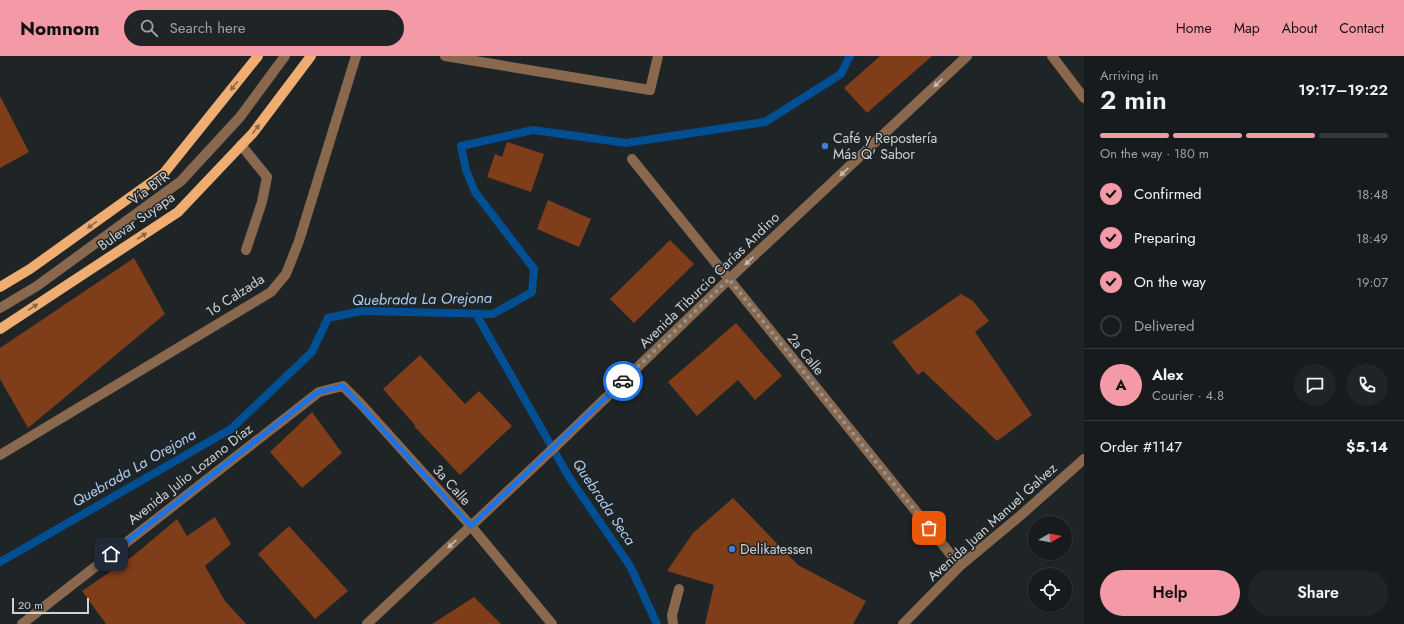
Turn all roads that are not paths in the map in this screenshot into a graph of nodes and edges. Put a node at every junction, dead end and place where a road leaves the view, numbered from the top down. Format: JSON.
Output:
{"nodes":[{"id":1,"x":258,"y":56,"type":"edge"},
{"id":2,"x":285,"y":56,"type":"edge"},
{"id":3,"x":311,"y":56,"type":"edge"},
{"id":4,"x":356,"y":56,"type":"edge"},
{"id":5,"x":445,"y":56,"type":"edge"},
{"id":6,"x":658,"y":56,"type":"edge"},
{"id":7,"x":967,"y":56,"type":"edge"},
{"id":8,"x":1052,"y":56,"type":"edge"},
{"id":9,"x":494,"y":60,"type":"edge"},
{"id":10,"x":1084,"y":98,"type":"edge"},
{"id":11,"x":241,"y":145,"type":"junction"},
{"id":12,"x":632,"y":158,"type":"dead end"},
{"id":13,"x":246,"y":250,"type":"dead end"},
{"id":14,"x":729,"y":279,"type":"junction"},
{"id":15,"x":0,"y":287,"type":"edge"},
{"id":16,"x":0,"y":308,"type":"edge"},
{"id":17,"x":0,"y":328,"type":"edge"},
{"id":18,"x":343,"y":386,"type":"joint"},
{"id":19,"x":0,"y":455,"type":"edge"},
{"id":20,"x":1084,"y":459,"type":"edge"},
{"id":21,"x":471,"y":526,"type":"junction"},
{"id":22,"x":960,"y":566,"type":"junction"},
{"id":23,"x":680,"y":589,"type":"dead end"},
{"id":24,"x":22,"y":624,"type":"edge"},
{"id":25,"x":367,"y":624,"type":"edge"},
{"id":26,"x":552,"y":624,"type":"edge"},
{"id":27,"x":673,"y":624,"type":"edge"},
{"id":28,"x":903,"y":624,"type":"edge"}],
"edges":[{"from":1,"to":15,"type":"main road","name":"Bulevar Suyapa","one_way":true},
{"from":2,"to":16,"type":"street","name":"Vía BTR"},
{"from":11,"to":3,"type":"main road","name":"Bulevar Suyapa","one_way":true},
{"from":4,"to":19,"type":"street","name":"16 Calzada"},
{"from":5,"to":9,"type":"street"},
{"from":6,"to":9,"type":"street"},
{"from":7,"to":14,"type":"street","name":"Avenida Tiburcio Carías Andino","one_way":true},
{"from":8,"to":10,"type":"street"},
{"from":11,"to":13,"type":"street"},
{"from":17,"to":11,"type":"main road","name":"Bulevar Suyapa","one_way":true},
{"from":12,"to":14,"type":"street","name":"2a Calle"},
{"from":14,"to":21,"type":"street","name":"Avenida Tiburcio Carías Andino"},
{"from":14,"to":22,"type":"street","name":"2a Calle"},
{"from":18,"to":21,"type":"street","name":"3a Calle"},
{"from":18,"to":24,"type":"street","name":"Avenida Julio Lozano Díaz"},
{"from":20,"to":22,"type":"street","name":"Avenida Juan Manuel Galvez"},
{"from":21,"to":25,"type":"street","name":"Avenida Tiburcio Carías Andino","one_way":true},
{"from":21,"to":26,"type":"street","name":"3a Calle"},
{"from":22,"to":28,"type":"street","name":"Avenida Juan Manuel Galvez"},
{"from":23,"to":27,"type":"street"}]}
